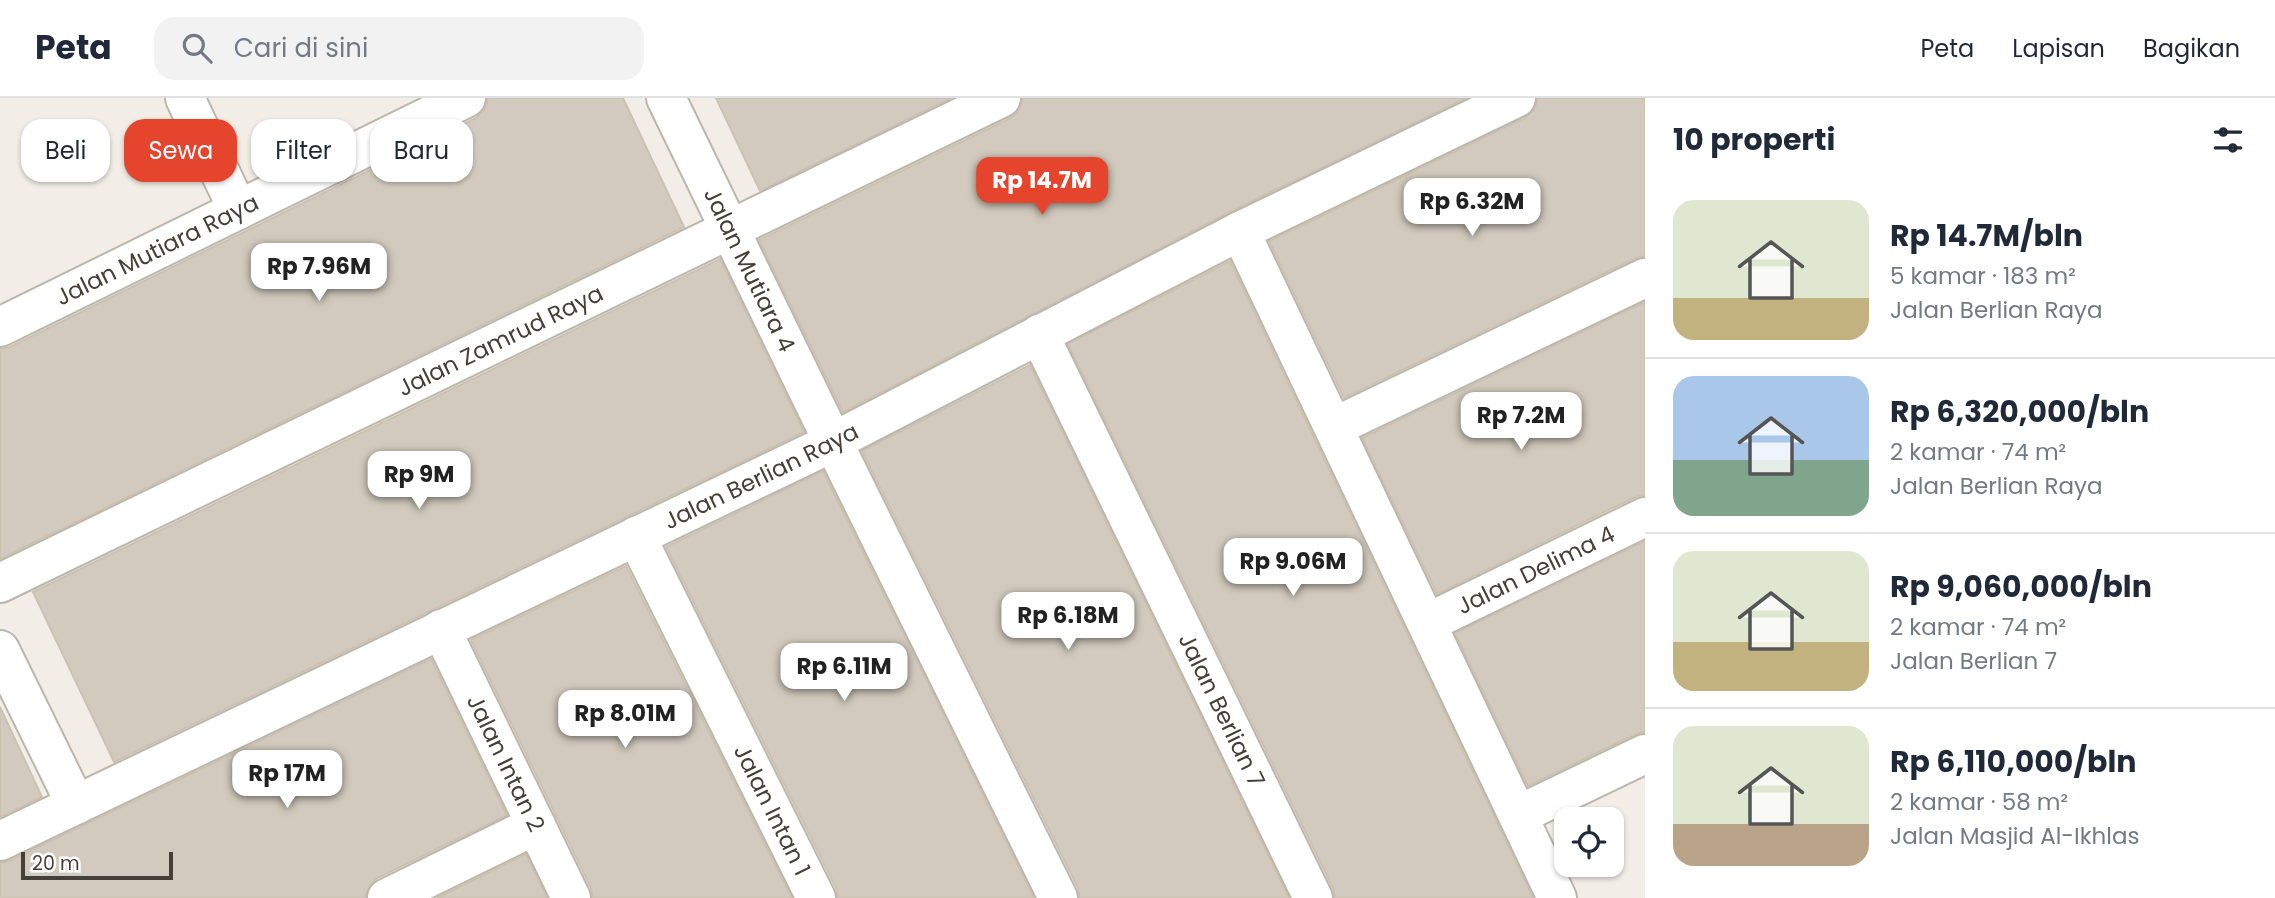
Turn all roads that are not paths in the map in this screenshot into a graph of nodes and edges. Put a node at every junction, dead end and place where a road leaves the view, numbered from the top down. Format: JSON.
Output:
{"nodes":[{"id":1,"x":184,"y":98,"type":"edge"},
{"id":2,"x":466,"y":98,"type":"edge"},
{"id":3,"x":666,"y":98,"type":"edge"},
{"id":4,"x":1001,"y":98,"type":"edge"},
{"id":5,"x":1516,"y":98,"type":"edge"},
{"id":6,"x":412,"y":110,"type":"edge"},
{"id":7,"x":238,"y":210,"type":"junction"},
{"id":8,"x":730,"y":230,"type":"junction"},
{"id":9,"x":1240,"y":231,"type":"junction"},
{"id":10,"x":1645,"y":278,"type":"edge"},
{"id":11,"x":0,"y":327,"type":"edge"},
{"id":12,"x":1039,"y":334,"type":"junction"},
{"id":13,"x":1334,"y":427,"type":"junction"},
{"id":14,"x":833,"y":442,"type":"junction"},
{"id":15,"x":1645,"y":517,"type":"edge"},
{"id":16,"x":636,"y":536,"type":"junction"},
{"id":17,"x":0,"y":583,"type":"edge"},
{"id":18,"x":1427,"y":623,"type":"junction"},
{"id":19,"x":441,"y":629,"type":"junction"},
{"id":20,"x":0,"y":650,"type":"edge"},
{"id":21,"x":1645,"y":754,"type":"edge"},
{"id":22,"x":76,"y":805,"type":"junction"},
{"id":23,"x":1518,"y":815,"type":"junction"},
{"id":24,"x":536,"y":825,"type":"junction"},
{"id":25,"x":0,"y":841,"type":"edge"},
{"id":26,"x":387,"y":898,"type":"edge"},
{"id":27,"x":571,"y":898,"type":"edge"},
{"id":28,"x":816,"y":898,"type":"edge"},
{"id":29,"x":1058,"y":898,"type":"edge"},
{"id":30,"x":1313,"y":898,"type":"edge"},
{"id":31,"x":1557,"y":898,"type":"edge"}],
"edges":[{"from":1,"to":7,"type":"street"},
{"from":2,"to":6,"type":"street","name":"Jalan Mutiara Raya"},
{"from":3,"to":8,"type":"street","name":"Jalan Mutiara 4"},
{"from":4,"to":8,"type":"street","name":"Jalan Zamrud Raya"},
{"from":5,"to":9,"type":"street","name":"Jalan Berlian Raya"},
{"from":6,"to":7,"type":"street","name":"Jalan Mutiara Raya"},
{"from":7,"to":11,"type":"street","name":"Jalan Mutiara Raya"},
{"from":8,"to":14,"type":"street","name":"Jalan Mutiara 4"},
{"from":8,"to":17,"type":"street","name":"Jalan Zamrud Raya"},
{"from":9,"to":12,"type":"street","name":"Jalan Berlian Raya"},
{"from":9,"to":13,"type":"street"},
{"from":10,"to":13,"type":"street"},
{"from":12,"to":14,"type":"street","name":"Jalan Berlian Raya"},
{"from":12,"to":30,"type":"street","name":"Jalan Berlian 7"},
{"from":13,"to":18,"type":"street"},
{"from":14,"to":16,"type":"street","name":"Jalan Berlian Raya"},
{"from":14,"to":29,"type":"street","name":"Jalan Mutiara 4"},
{"from":15,"to":18,"type":"street","name":"Jalan Delima 4"},
{"from":16,"to":19,"type":"street","name":"Jalan Berlian Raya"},
{"from":16,"to":28,"type":"street","name":"Jalan Intan 1"},
{"from":18,"to":23,"type":"street"},
{"from":19,"to":22,"type":"street","name":"Jalan Berlian Raya"},
{"from":19,"to":24,"type":"street","name":"Jalan Intan 2"},
{"from":20,"to":22,"type":"street"},
{"from":21,"to":23,"type":"street"},
{"from":22,"to":25,"type":"street","name":"Jalan Berlian Raya"},
{"from":23,"to":31,"type":"street"},
{"from":24,"to":26,"type":"street"},
{"from":24,"to":27,"type":"street","name":"Jalan Intan 2"}]}
